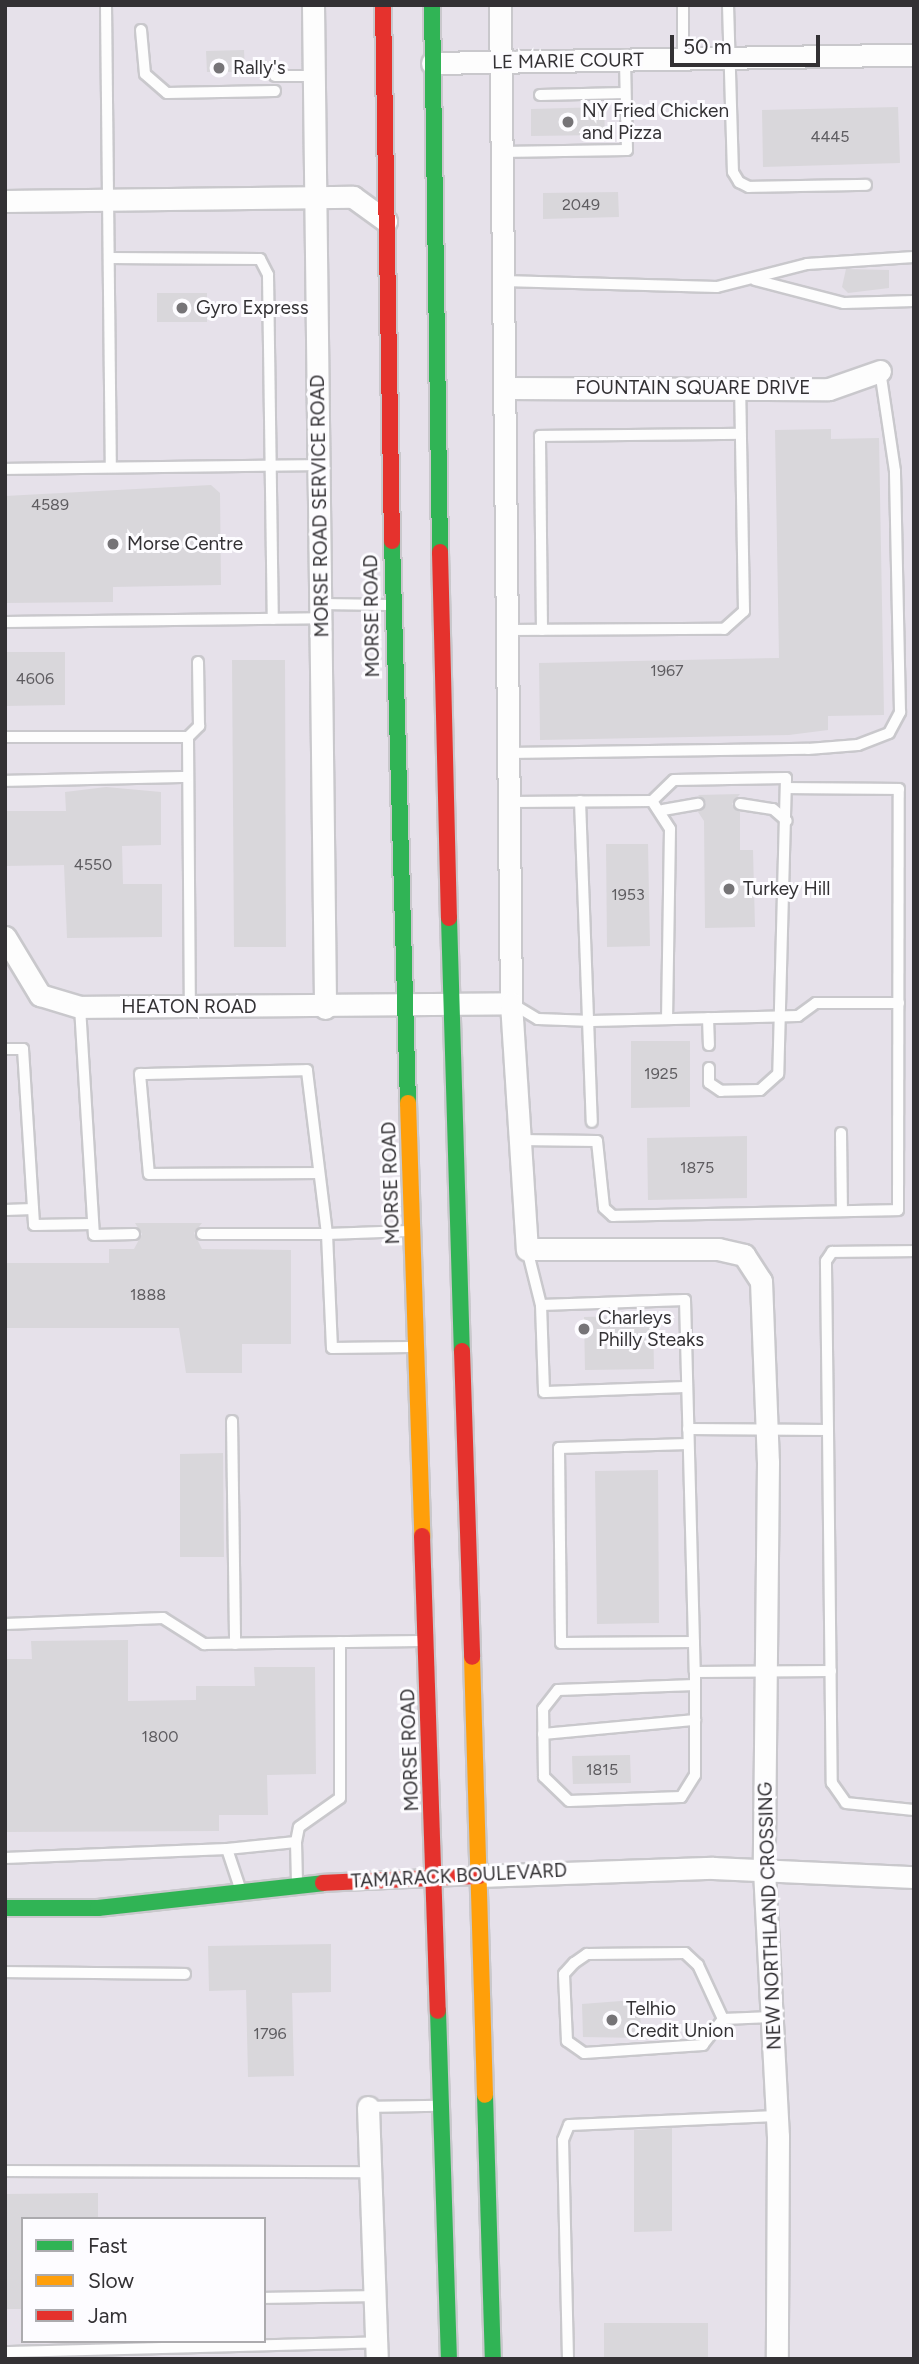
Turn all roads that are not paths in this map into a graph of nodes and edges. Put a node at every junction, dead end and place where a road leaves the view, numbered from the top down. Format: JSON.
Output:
{"nodes":[{"id":1,"x":106,"y":5,"type":"edge"},
{"id":2,"x":313,"y":5,"type":"edge"},
{"id":3,"x":383,"y":5,"type":"edge"},
{"id":4,"x":432,"y":5,"type":"edge"},
{"id":5,"x":500,"y":5,"type":"edge"},
{"id":6,"x":683,"y":5,"type":"edge"},
{"id":7,"x":728,"y":5,"type":"edge"},
{"id":8,"x":141,"y":30,"type":"dead end"},
{"id":9,"x":914,"y":55,"type":"edge"},
{"id":10,"x":728,"y":58,"type":"junction"},
{"id":11,"x":684,"y":59,"type":"junction"},
{"id":12,"x":625,"y":60,"type":"junction"},
{"id":13,"x":500,"y":62,"type":"junction"},
{"id":14,"x":432,"y":63,"type":"junction"},
{"id":15,"x":275,"y":76,"type":"dead end"},
{"id":16,"x":316,"y":76,"type":"junction"},
{"id":17,"x":275,"y":91,"type":"dead end"},
{"id":18,"x":625,"y":93,"type":"junction"},
{"id":19,"x":540,"y":95,"type":"dead end"},
{"id":20,"x":501,"y":152,"type":"junction"},
{"id":21,"x":866,"y":185,"type":"dead end"},
{"id":22,"x":317,"y":197,"type":"junction"},
{"id":23,"x":108,"y":200,"type":"junction"},
{"id":24,"x":5,"y":201,"type":"edge"},
{"id":25,"x":386,"y":221,"type":"junction"},
{"id":26,"x":914,"y":257,"type":"edge"},
{"id":27,"x":109,"y":258,"type":"junction"},
{"id":28,"x":407,"y":268,"type":"dead end"},
{"id":29,"x":755,"y":279,"type":"junction"},
{"id":30,"x":503,"y":281,"type":"junction"},
{"id":31,"x":914,"y":301,"type":"edge"},
{"id":32,"x":880,"y":371,"type":"joint"},
{"id":33,"x":504,"y":388,"type":"junction"},
{"id":34,"x":740,"y":388,"type":"junction"},
{"id":35,"x":418,"y":393,"type":"dead end"},
{"id":36,"x":740,"y":434,"type":"junction"},
{"id":37,"x":438,"y":447,"type":"junction"},
{"id":38,"x":320,"y":465,"type":"junction"},
{"id":39,"x":271,"y":466,"type":"junction"},
{"id":40,"x":111,"y":467,"type":"junction"},
{"id":41,"x":5,"y":468,"type":"edge"},
{"id":42,"x":393,"y":605,"type":"junction"},
{"id":43,"x":321,"y":611,"type":"junction"},
{"id":44,"x":272,"y":619,"type":"junction"},
{"id":45,"x":5,"y":622,"type":"edge"},
{"id":46,"x":507,"y":630,"type":"junction"},
{"id":47,"x":542,"y":630,"type":"junction"},
{"id":48,"x":198,"y":662,"type":"dead end"},
{"id":49,"x":5,"y":737,"type":"edge"},
{"id":50,"x":188,"y":737,"type":"junction"},
{"id":51,"x":508,"y":753,"type":"junction"},
{"id":52,"x":188,"y":777,"type":"junction"},
{"id":53,"x":5,"y":780,"type":"edge"},
{"id":54,"x":786,"y":788,"type":"junction"},
{"id":55,"x":652,"y":801,"type":"junction"},
{"id":56,"x":509,"y":802,"type":"junction"},
{"id":57,"x":580,"y":802,"type":"junction"},
{"id":58,"x":698,"y":804,"type":"dead end"},
{"id":59,"x":740,"y":804,"type":"dead end"},
{"id":60,"x":663,"y":810,"type":"junction"},
{"id":61,"x":786,"y":821,"type":"junction"},
{"id":62,"x":5,"y":937,"type":"edge"},
{"id":63,"x":511,"y":1003,"type":"junction"},
{"id":64,"x":899,"y":1003,"type":"junction"},
{"id":65,"x":407,"y":1004,"type":"junction"},
{"id":66,"x":455,"y":1005,"type":"junction"},
{"id":67,"x":80,"y":1007,"type":"junction"},
{"id":68,"x":190,"y":1007,"type":"junction"},
{"id":69,"x":326,"y":1008,"type":"junction"},
{"id":70,"x":783,"y":1016,"type":"junction"},
{"id":71,"x":708,"y":1018,"type":"junction"},
{"id":72,"x":667,"y":1019,"type":"junction"},
{"id":73,"x":592,"y":1021,"type":"junction"},
{"id":74,"x":709,"y":1045,"type":"dead end"},
{"id":75,"x":5,"y":1049,"type":"edge"},
{"id":76,"x":709,"y":1068,"type":"dead end"},
{"id":77,"x":592,"y":1122,"type":"dead end"},
{"id":78,"x":841,"y":1133,"type":"dead end"},
{"id":79,"x":519,"y":1140,"type":"junction"},
{"id":80,"x":318,"y":1173,"type":"junction"},
{"id":81,"x":33,"y":1209,"type":"junction"},
{"id":82,"x":5,"y":1210,"type":"edge"},
{"id":83,"x":842,"y":1211,"type":"junction"},
{"id":84,"x":93,"y":1224,"type":"junction"},
{"id":85,"x":413,"y":1231,"type":"junction"},
{"id":86,"x":134,"y":1234,"type":"dead end"},
{"id":87,"x":202,"y":1234,"type":"dead end"},
{"id":88,"x":327,"y":1234,"type":"junction"},
{"id":89,"x":527,"y":1249,"type":"junction"},
{"id":90,"x":914,"y":1251,"type":"edge"},
{"id":91,"x":541,"y":1305,"type":"junction"},
{"id":92,"x":416,"y":1347,"type":"junction"},
{"id":93,"x":687,"y":1387,"type":"junction"},
{"id":94,"x":232,"y":1421,"type":"dead end"},
{"id":95,"x":688,"y":1429,"type":"junction"},
{"id":96,"x":828,"y":1430,"type":"junction"},
{"id":97,"x":767,"y":1432,"type":"junction"},
{"id":98,"x":688,"y":1444,"type":"junction"},
{"id":99,"x":5,"y":1625,"type":"edge"},
{"id":100,"x":426,"y":1641,"type":"junction"},
{"id":101,"x":340,"y":1642,"type":"junction"},
{"id":102,"x":694,"y":1642,"type":"junction"},
{"id":103,"x":235,"y":1644,"type":"junction"},
{"id":104,"x":766,"y":1671,"type":"junction"},
{"id":105,"x":831,"y":1671,"type":"junction"},
{"id":106,"x":695,"y":1672,"type":"junction"},
{"id":107,"x":695,"y":1685,"type":"junction"},
{"id":108,"x":695,"y":1720,"type":"junction"},
{"id":109,"x":543,"y":1734,"type":"junction"},
{"id":110,"x":914,"y":1810,"type":"edge"},
{"id":111,"x":296,"y":1842,"type":"junction"},
{"id":112,"x":227,"y":1849,"type":"junction"},
{"id":113,"x":5,"y":1858,"type":"edge"},
{"id":114,"x":764,"y":1870,"type":"junction"},
{"id":115,"x":479,"y":1875,"type":"junction"},
{"id":116,"x":436,"y":1876,"type":"junction"},
{"id":117,"x":914,"y":1877,"type":"edge"},
{"id":118,"x":297,"y":1886,"type":"junction"},
{"id":119,"x":241,"y":1893,"type":"junction"},
{"id":120,"x":5,"y":1908,"type":"edge"},
{"id":121,"x":5,"y":1972,"type":"edge"},
{"id":122,"x":185,"y":1974,"type":"dead end"},
{"id":123,"x":772,"y":2017,"type":"junction"},
{"id":124,"x":723,"y":2019,"type":"junction"},
{"id":125,"x":440,"y":2106,"type":"junction"},
{"id":126,"x":368,"y":2107,"type":"joint"},
{"id":127,"x":777,"y":2116,"type":"junction"},
{"id":128,"x":5,"y":2171,"type":"edge"},
{"id":129,"x":369,"y":2172,"type":"junction"},
{"id":130,"x":374,"y":2296,"type":"junction"},
{"id":131,"x":266,"y":2298,"type":"edge"},
{"id":132,"x":223,"y":2345,"type":"junction"},
{"id":133,"x":376,"y":2350,"type":"edge"},
{"id":134,"x":5,"y":2352,"type":"edge"},
{"id":135,"x":224,"y":2359,"type":"edge"},
{"id":136,"x":449,"y":2359,"type":"edge"},
{"id":137,"x":494,"y":2359,"type":"edge"},
{"id":138,"x":568,"y":2359,"type":"edge"},
{"id":139,"x":777,"y":2359,"type":"edge"}],
"edges":[{"from":1,"to":23,"type":"lane"},
{"from":2,"to":16,"type":"street","name":"MORSE ROAD SERVICE ROAD"},
{"from":3,"to":25,"type":"main road","name":"MORSE ROAD"},
{"from":4,"to":14,"type":"main road"},
{"from":5,"to":13,"type":"street"},
{"from":6,"to":11,"type":"lane"},
{"from":7,"to":10,"type":"lane"},
{"from":8,"to":17,"type":"lane"},
{"from":9,"to":10,"type":"street","name":"LE MARIE COURT"},
{"from":10,"to":11,"type":"street","name":"LE MARIE COURT"},
{"from":10,"to":21,"type":"lane"},
{"from":11,"to":12,"type":"street","name":"LE MARIE COURT"},
{"from":12,"to":13,"type":"street","name":"LE MARIE COURT"},
{"from":12,"to":18,"type":"lane"},
{"from":13,"to":14,"type":"street","name":"LE MARIE COURT"},
{"from":13,"to":20,"type":"street"},
{"from":14,"to":37,"type":"main road"},
{"from":15,"to":16,"type":"lane"},
{"from":16,"to":22,"type":"street","name":"MORSE ROAD SERVICE ROAD"},
{"from":18,"to":19,"type":"lane"},
{"from":18,"to":20,"type":"lane"},
{"from":20,"to":30,"type":"street"},
{"from":22,"to":23,"type":"street"},
{"from":22,"to":25,"type":"street"},
{"from":22,"to":38,"type":"street","name":"MORSE ROAD SERVICE ROAD"},
{"from":23,"to":24,"type":"street"},
{"from":23,"to":27,"type":"lane"},
{"from":25,"to":28,"type":"main road"},
{"from":25,"to":42,"type":"main road","name":"MORSE ROAD"},
{"from":26,"to":29,"type":"lane"},
{"from":27,"to":39,"type":"lane"},
{"from":27,"to":40,"type":"lane"},
{"from":29,"to":30,"type":"lane"},
{"from":29,"to":31,"type":"lane"},
{"from":30,"to":33,"type":"street"},
{"from":32,"to":34,"type":"street","name":"FOUNTAIN SQUARE DRIVE"},
{"from":32,"to":51,"type":"lane"},
{"from":33,"to":34,"type":"street","name":"FOUNTAIN SQUARE DRIVE"},
{"from":33,"to":46,"type":"street"},
{"from":34,"to":36,"type":"lane"},
{"from":35,"to":37,"type":"main road"},
{"from":36,"to":47,"type":"lane"},
{"from":36,"to":47,"type":"lane"},
{"from":37,"to":66,"type":"main road"},
{"from":38,"to":39,"type":"lane"},
{"from":38,"to":43,"type":"street","name":"MORSE ROAD SERVICE ROAD"},
{"from":39,"to":40,"type":"lane"},
{"from":39,"to":44,"type":"lane"},
{"from":40,"to":41,"type":"lane"},
{"from":42,"to":43,"type":"lane"},
{"from":42,"to":65,"type":"main road","name":"MORSE ROAD"},
{"from":43,"to":44,"type":"lane"},
{"from":43,"to":69,"type":"street","name":"MORSE ROAD SERVICE ROAD"},
{"from":44,"to":45,"type":"lane"},
{"from":46,"to":47,"type":"lane"},
{"from":46,"to":51,"type":"street"},
{"from":48,"to":50,"type":"lane"},
{"from":49,"to":50,"type":"lane"},
{"from":50,"to":52,"type":"lane"},
{"from":51,"to":56,"type":"street"},
{"from":52,"to":53,"type":"lane"},
{"from":52,"to":68,"type":"lane"},
{"from":54,"to":55,"type":"lane"},
{"from":54,"to":61,"type":"lane"},
{"from":54,"to":64,"type":"lane"},
{"from":55,"to":57,"type":"lane"},
{"from":55,"to":60,"type":"lane"},
{"from":56,"to":57,"type":"lane"},
{"from":56,"to":63,"type":"street"},
{"from":57,"to":73,"type":"lane"},
{"from":58,"to":60,"type":"lane"},
{"from":59,"to":61,"type":"lane"},
{"from":60,"to":72,"type":"lane"},
{"from":61,"to":70,"type":"lane"},
{"from":62,"to":67,"type":"street","name":"HEATON ROAD"},
{"from":63,"to":66,"type":"street"},
{"from":63,"to":73,"type":"lane"},
{"from":63,"to":79,"type":"street"},
{"from":64,"to":70,"type":"lane"},
{"from":64,"to":83,"type":"lane"},
{"from":65,"to":66,"type":"street"},
{"from":65,"to":69,"type":"street","name":"HEATON ROAD"},
{"from":65,"to":85,"type":"main road","name":"MORSE ROAD"},
{"from":66,"to":115,"type":"main road"},
{"from":67,"to":68,"type":"street","name":"HEATON ROAD"},
{"from":67,"to":84,"type":"lane"},
{"from":68,"to":69,"type":"street","name":"HEATON ROAD"},
{"from":70,"to":71,"type":"lane"},
{"from":70,"to":76,"type":"lane"},
{"from":71,"to":72,"type":"lane"},
{"from":71,"to":74,"type":"lane"},
{"from":72,"to":73,"type":"lane"},
{"from":73,"to":77,"type":"lane"},
{"from":75,"to":81,"type":"lane"},
{"from":78,"to":83,"type":"lane"},
{"from":79,"to":83,"type":"lane"},
{"from":79,"to":89,"type":"street"},
{"from":80,"to":80,"type":"lane"},
{"from":80,"to":88,"type":"lane"},
{"from":81,"to":82,"type":"lane"},
{"from":81,"to":84,"type":"lane"},
{"from":84,"to":86,"type":"lane"},
{"from":85,"to":88,"type":"lane"},
{"from":85,"to":92,"type":"main road","name":"MORSE ROAD"},
{"from":87,"to":88,"type":"lane"},
{"from":88,"to":92,"type":"lane"},
{"from":89,"to":91,"type":"lane"},
{"from":89,"to":97,"type":"street","name":"NEW NORTHLAND CROSSING"},
{"from":90,"to":96,"type":"lane"},
{"from":91,"to":93,"type":"lane"},
{"from":91,"to":93,"type":"lane"},
{"from":92,"to":100,"type":"main road","name":"MORSE ROAD"},
{"from":93,"to":95,"type":"lane"},
{"from":94,"to":103,"type":"lane"},
{"from":95,"to":97,"type":"lane"},
{"from":95,"to":98,"type":"lane"},
{"from":96,"to":97,"type":"lane"},
{"from":96,"to":105,"type":"lane"},
{"from":97,"to":104,"type":"street","name":"NEW NORTHLAND CROSSING"},
{"from":98,"to":102,"type":"lane"},
{"from":98,"to":102,"type":"lane"},
{"from":99,"to":103,"type":"lane"},
{"from":100,"to":101,"type":"lane"},
{"from":100,"to":116,"type":"main road","name":"MORSE ROAD"},
{"from":101,"to":103,"type":"lane"},
{"from":101,"to":111,"type":"lane"},
{"from":102,"to":106,"type":"lane"},
{"from":104,"to":105,"type":"lane"},
{"from":104,"to":106,"type":"lane"},
{"from":104,"to":114,"type":"street","name":"NEW NORTHLAND CROSSING"},
{"from":105,"to":110,"type":"lane"},
{"from":106,"to":107,"type":"lane"},
{"from":107,"to":108,"type":"lane"},
{"from":107,"to":109,"type":"lane"},
{"from":108,"to":109,"type":"lane"},
{"from":108,"to":109,"type":"lane"},
{"from":111,"to":112,"type":"lane"},
{"from":111,"to":118,"type":"lane"},
{"from":112,"to":113,"type":"lane"},
{"from":112,"to":119,"type":"lane"},
{"from":114,"to":115,"type":"street","name":"TAMARACK BOULEVARD"},
{"from":114,"to":117,"type":"street","name":"TAMARACK BOULEVARD"},
{"from":114,"to":123,"type":"street","name":"NEW NORTHLAND CROSSING"},
{"from":115,"to":116,"type":"main road","name":"TAMARACK BOULEVARD"},
{"from":115,"to":137,"type":"main road"},
{"from":116,"to":118,"type":"main road","name":"TAMARACK BOULEVARD"},
{"from":116,"to":125,"type":"main road","name":"MORSE ROAD"},
{"from":118,"to":119,"type":"main road","name":"TAMARACK BOULEVARD"},
{"from":119,"to":120,"type":"main road","name":"TAMARACK BOULEVARD"},
{"from":121,"to":122,"type":"lane"},
{"from":123,"to":124,"type":"lane"},
{"from":123,"to":127,"type":"street","name":"NEW NORTHLAND CROSSING"},
{"from":124,"to":124,"type":"lane"},
{"from":125,"to":126,"type":"lane"},
{"from":125,"to":136,"type":"main road","name":"MORSE ROAD"},
{"from":126,"to":129,"type":"street"},
{"from":127,"to":138,"type":"lane"},
{"from":127,"to":139,"type":"street","name":"NEW NORTHLAND CROSSING"},
{"from":128,"to":129,"type":"lane"},
{"from":129,"to":130,"type":"street"},
{"from":130,"to":131,"type":"lane"},
{"from":130,"to":133,"type":"street"},
{"from":132,"to":133,"type":"lane"},
{"from":132,"to":134,"type":"lane"},
{"from":132,"to":135,"type":"lane"}]}
